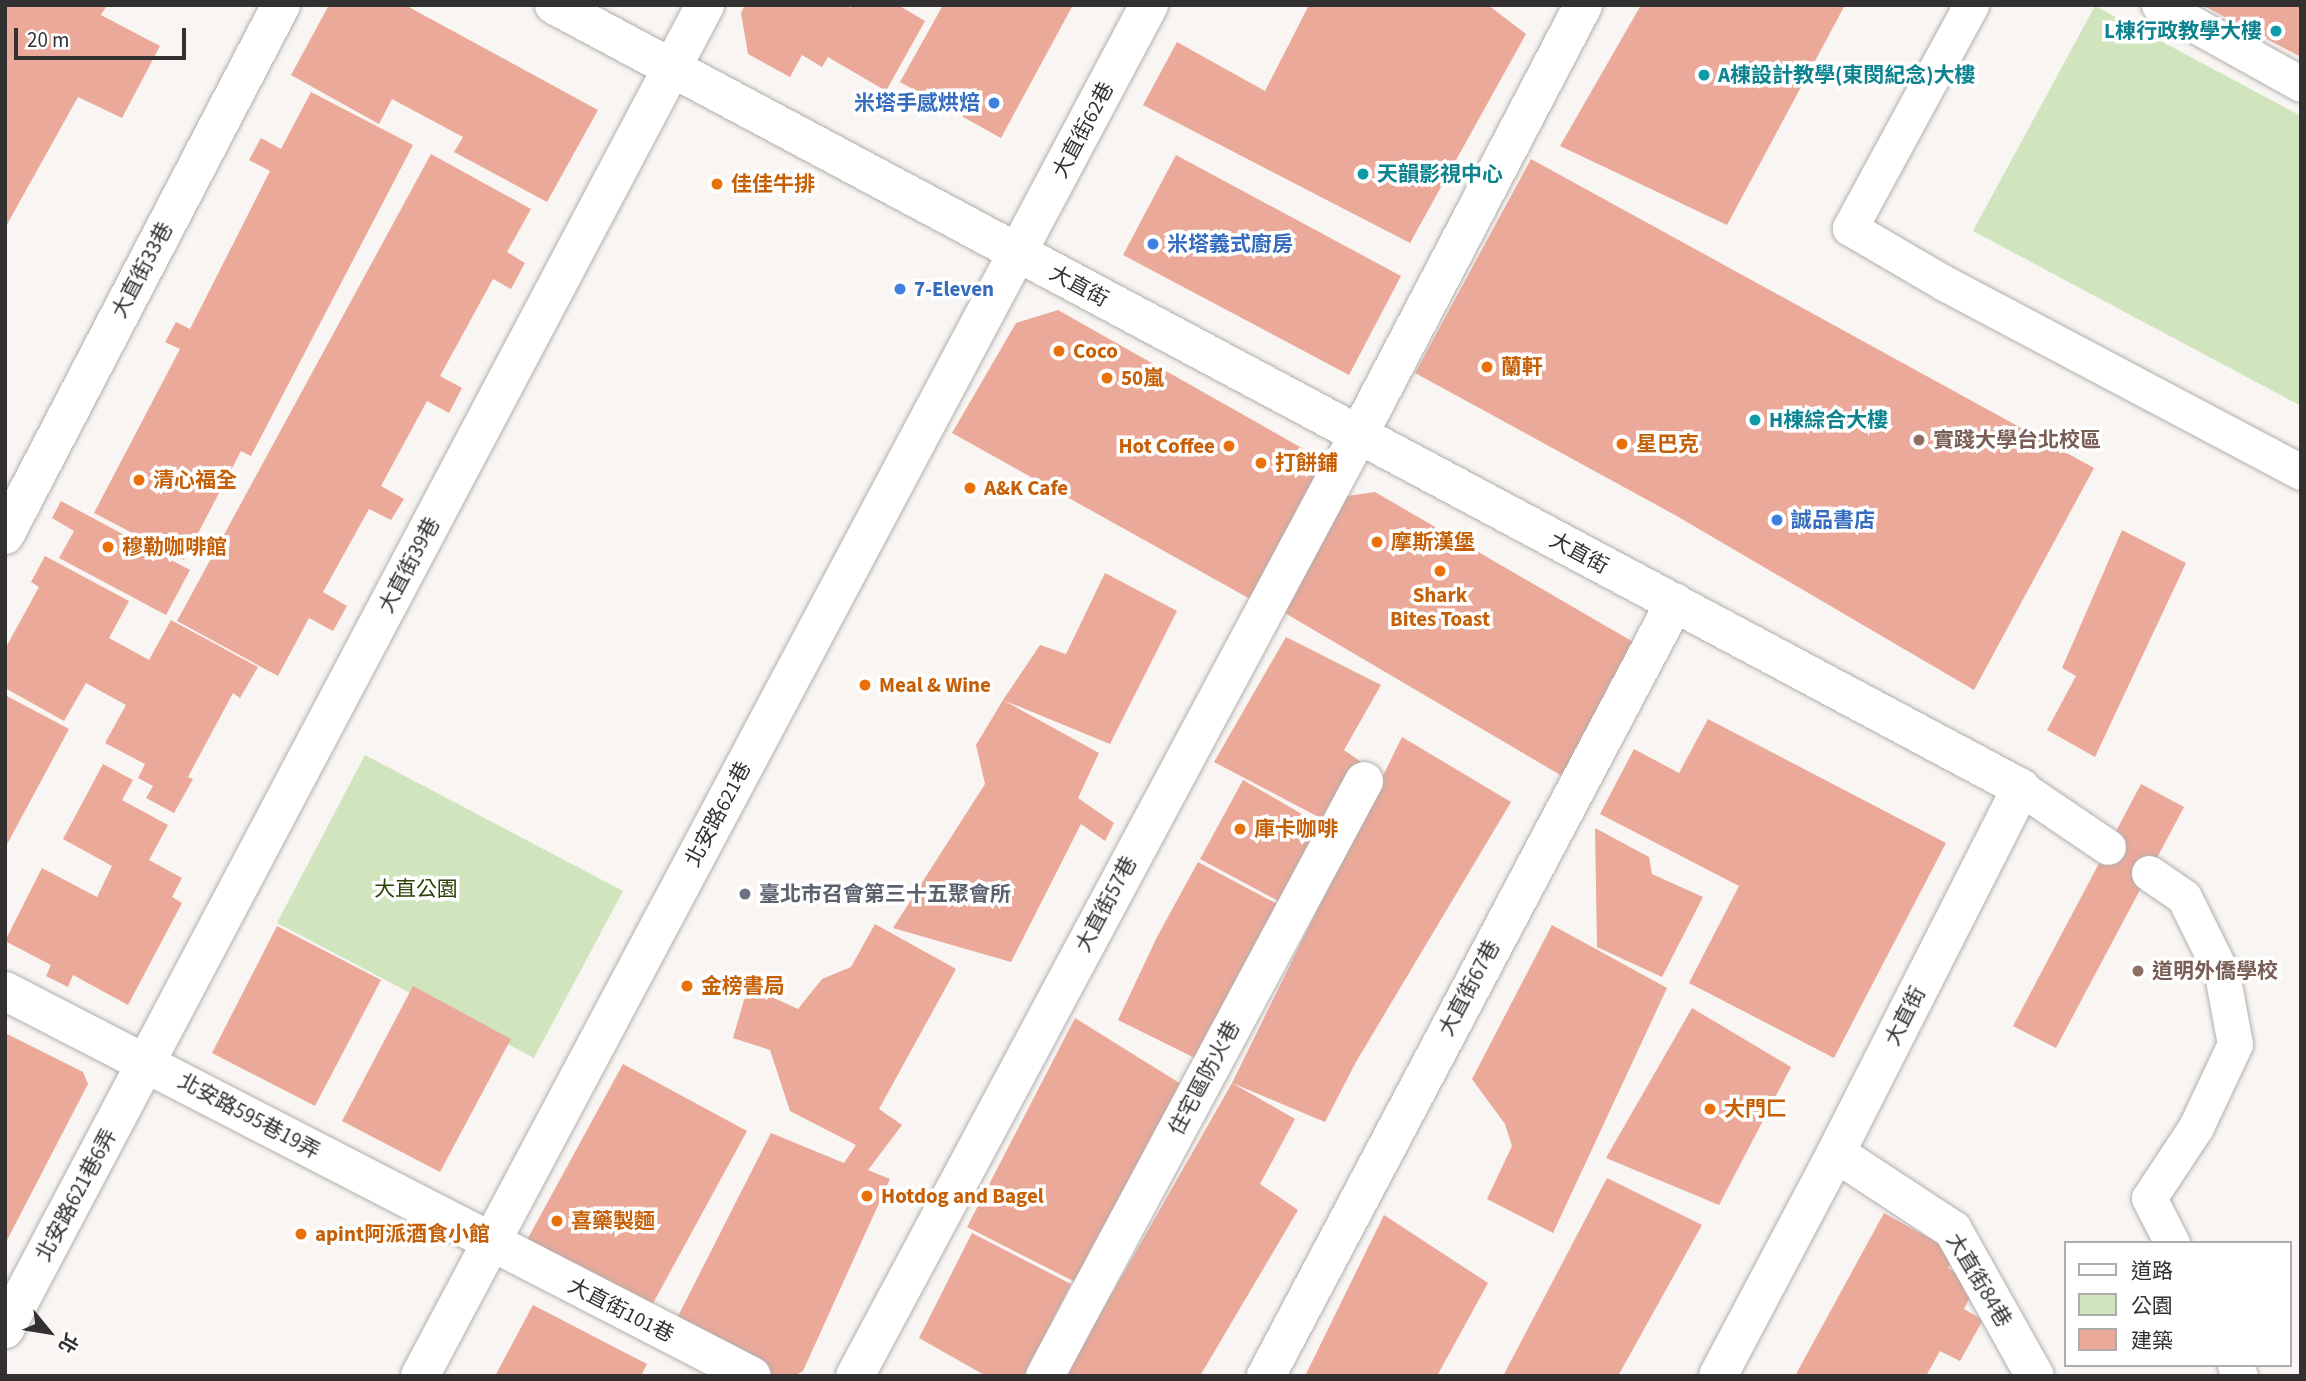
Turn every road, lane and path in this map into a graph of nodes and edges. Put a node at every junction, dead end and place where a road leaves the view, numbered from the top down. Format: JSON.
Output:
{"nodes":[{"id":1,"x":281,"y":5,"type":"edge"},
{"id":2,"x":554,"y":5,"type":"edge"},
{"id":3,"x":705,"y":5,"type":"edge"},
{"id":4,"x":1149,"y":5,"type":"edge"},
{"id":5,"x":1583,"y":5,"type":"edge"},
{"id":6,"x":1971,"y":5,"type":"edge"},
{"id":7,"x":2159,"y":5,"type":"edge"},
{"id":8,"x":671,"y":69,"type":"junction"},
{"id":9,"x":2301,"y":84,"type":"edge"},
{"id":10,"x":1017,"y":254,"type":"junction"},
{"id":11,"x":1359,"y":433,"type":"junction"},
{"id":12,"x":2301,"y":472,"type":"edge"},
{"id":13,"x":5,"y":535,"type":"edge"},
{"id":14,"x":1675,"y":602,"type":"junction"},
{"id":15,"x":1364,"y":781,"type":"dead end"},
{"id":16,"x":2021,"y":788,"type":"junction"},
{"id":17,"x":2108,"y":847,"type":"dead end"},
{"id":18,"x":2149,"y":873,"type":"dead end"},
{"id":19,"x":5,"y":991,"type":"edge"},
{"id":20,"x":146,"y":1062,"type":"junction"},
{"id":21,"x":1836,"y":1153,"type":"junction"},
{"id":22,"x":2171,"y":1241,"type":"edge"},
{"id":23,"x":491,"y":1244,"type":"junction"},
{"id":24,"x":5,"y":1329,"type":"edge"},
{"id":25,"x":420,"y":1376,"type":"edge"},
{"id":26,"x":752,"y":1376,"type":"edge"},
{"id":27,"x":855,"y":1376,"type":"edge"},
{"id":28,"x":1045,"y":1376,"type":"edge"},
{"id":29,"x":1266,"y":1376,"type":"edge"},
{"id":30,"x":1718,"y":1376,"type":"edge"},
{"id":31,"x":2035,"y":1376,"type":"edge"}],
"edges":[{"from":1,"to":13,"type":"street","name":"大直街33巷"},
{"from":2,"to":8,"type":"street","name":"大直街"},
{"from":3,"to":8,"type":"street","name":"大直街39巷"},
{"from":4,"to":10,"type":"street","name":"大直街62巷"},
{"from":5,"to":11,"type":"street","name":"大直街57巷"},
{"from":6,"to":12,"type":"lane"},
{"from":7,"to":9,"type":"lane"},
{"from":8,"to":10,"type":"street","name":"大直街"},
{"from":8,"to":20,"type":"street","name":"大直街39巷"},
{"from":10,"to":11,"type":"street","name":"大直街"},
{"from":10,"to":23,"type":"street","name":"北安路621巷"},
{"from":11,"to":14,"type":"street","name":"大直街"},
{"from":11,"to":27,"type":"street","name":"大直街57巷"},
{"from":14,"to":16,"type":"street","name":"大直街"},
{"from":14,"to":29,"type":"street","name":"大直街67巷"},
{"from":15,"to":28,"type":"street","name":"住宅區防火巷"},
{"from":16,"to":17,"type":"lane"},
{"from":16,"to":21,"type":"street","name":"大直街"},
{"from":18,"to":22,"type":"lane"},
{"from":19,"to":20,"type":"street","name":"北安路595巷19弄"},
{"from":20,"to":23,"type":"street","name":"北安路595巷19弄"},
{"from":20,"to":24,"type":"street","name":"北安路621巷6弄"},
{"from":21,"to":30,"type":"street","name":"大直街"},
{"from":21,"to":31,"type":"street","name":"大直街84巷"},
{"from":23,"to":25,"type":"street","name":"北安路621巷"},
{"from":23,"to":26,"type":"street","name":"大直街101巷"}]}
